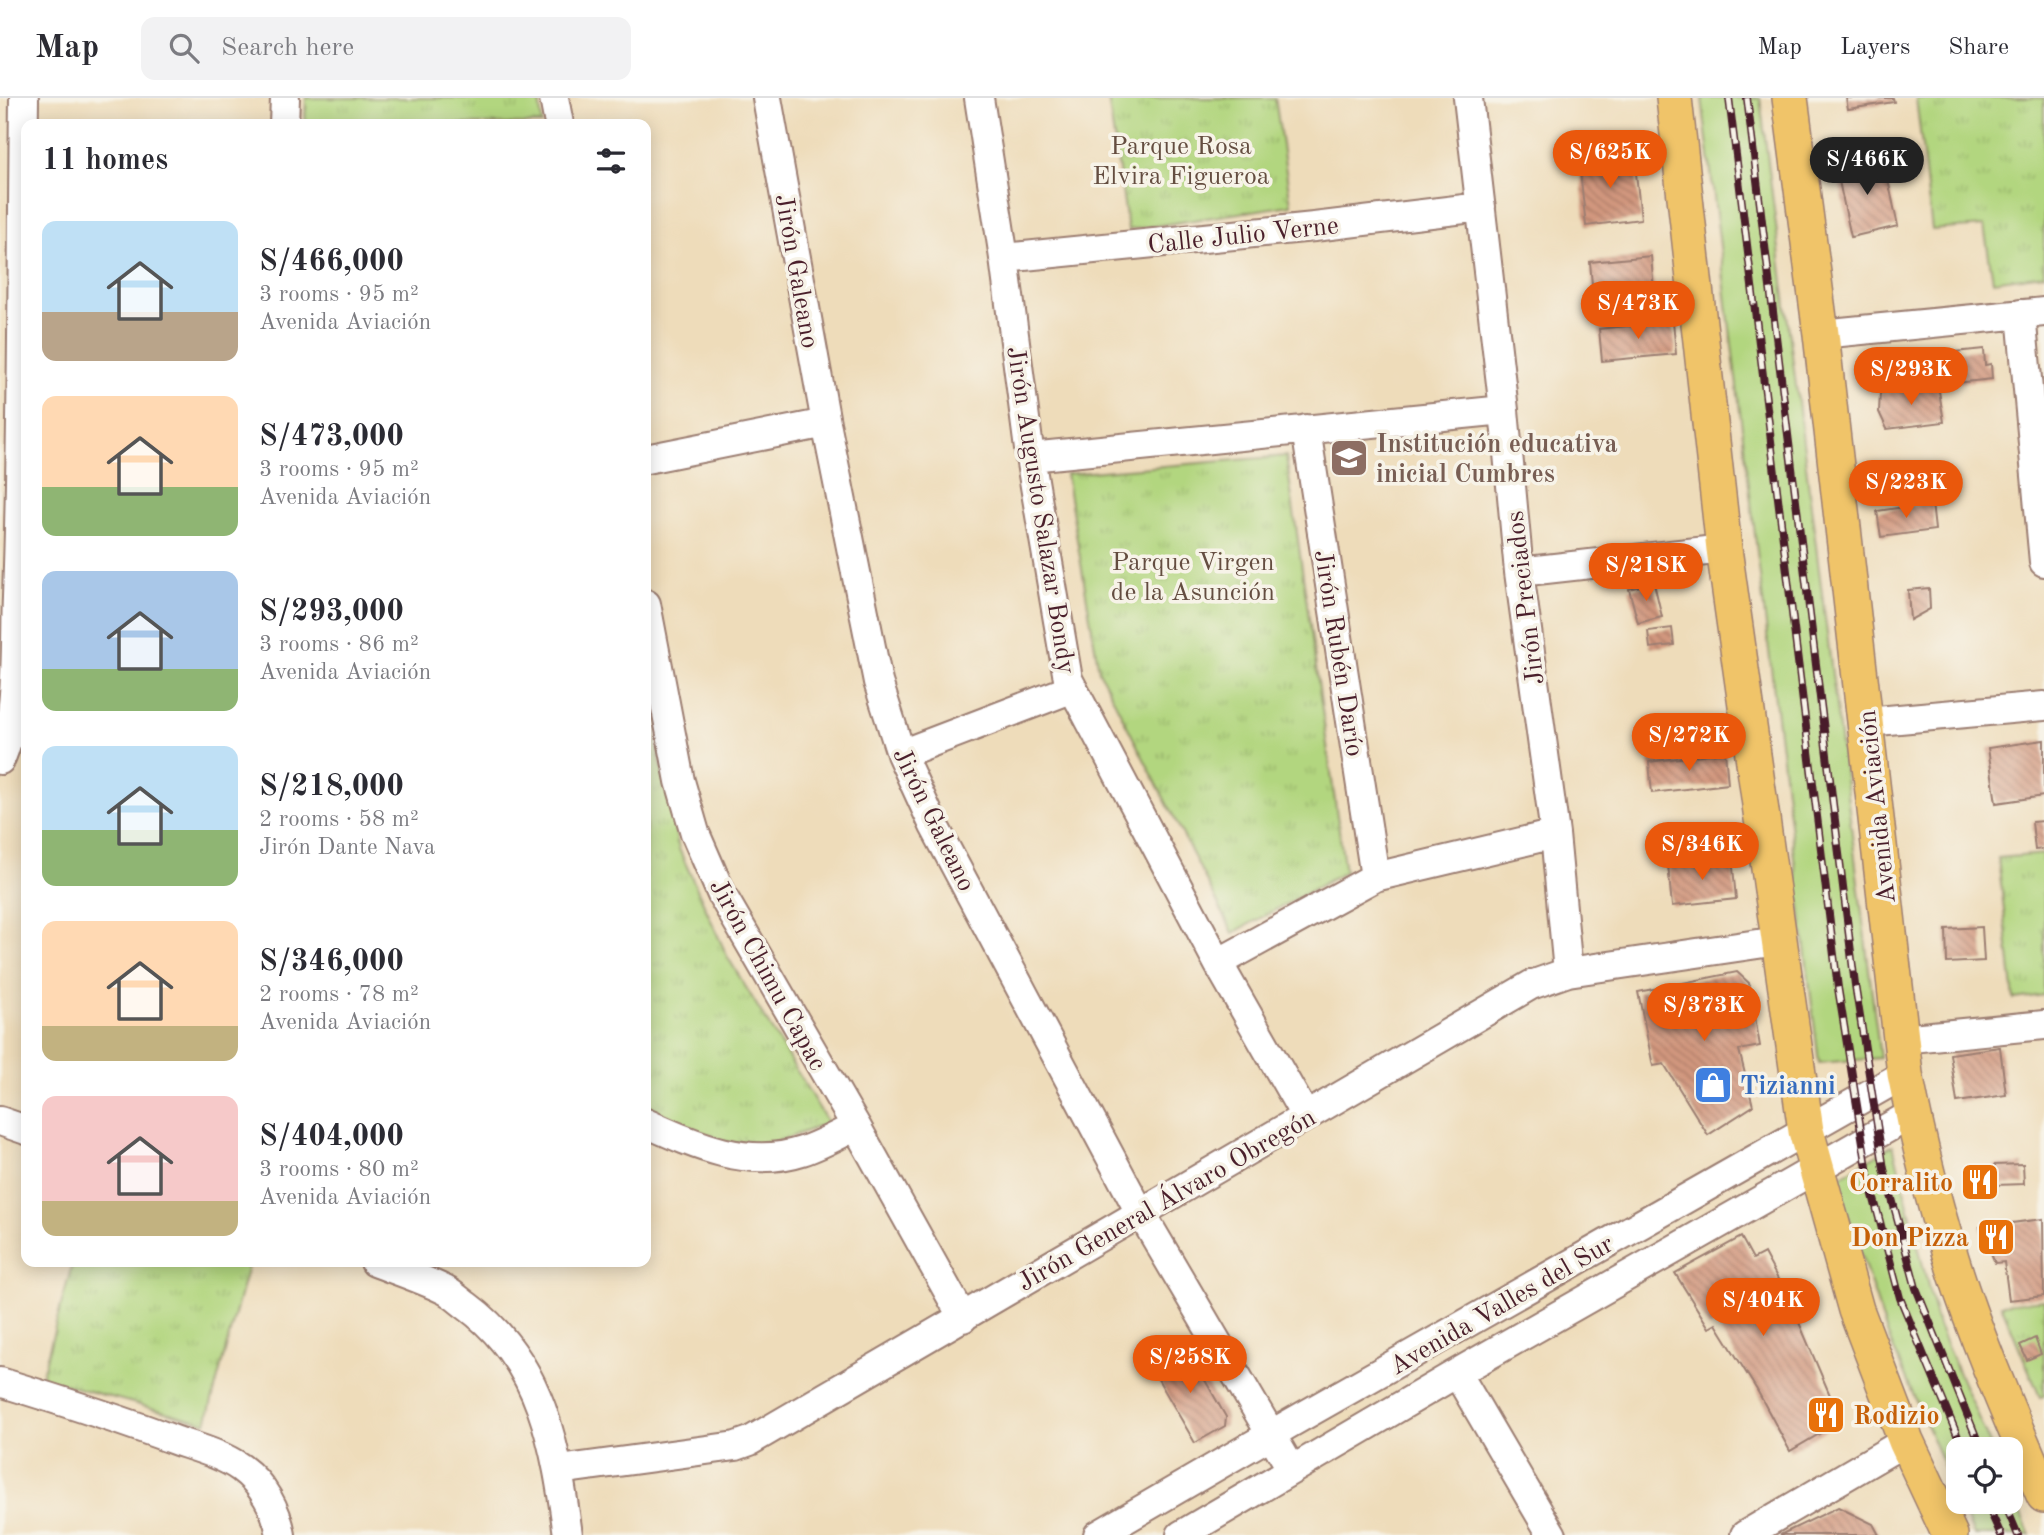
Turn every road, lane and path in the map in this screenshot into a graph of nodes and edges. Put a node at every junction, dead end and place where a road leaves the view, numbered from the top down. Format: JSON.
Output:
{"nodes":[{"id":1,"x":24,"y":98,"type":"edge"},
{"id":2,"x":285,"y":98,"type":"edge"},
{"id":3,"x":554,"y":98,"type":"edge"},
{"id":4,"x":767,"y":98,"type":"edge"},
{"id":5,"x":979,"y":98,"type":"edge"},
{"id":6,"x":1468,"y":98,"type":"edge"},
{"id":7,"x":1674,"y":98,"type":"edge"},
{"id":8,"x":1790,"y":98,"type":"edge"},
{"id":9,"x":24,"y":119,"type":"edge"},
{"id":10,"x":285,"y":119,"type":"edge"},
{"id":11,"x":558,"y":119,"type":"edge"},
{"id":12,"x":1481,"y":207,"type":"junction"},
{"id":13,"x":1004,"y":258,"type":"junction"},
{"id":14,"x":2032,"y":313,"type":"edge"},
{"id":15,"x":1821,"y":334,"type":"junction"},
{"id":16,"x":1504,"y":410,"type":"junction"},
{"id":17,"x":826,"y":423,"type":"junction"},
{"id":18,"x":1306,"y":429,"type":"junction"},
{"id":19,"x":1030,"y":457,"type":"junction"},
{"id":20,"x":651,"y":458,"type":"edge"},
{"id":21,"x":21,"y":537,"type":"edge"},
{"id":22,"x":1724,"y":549,"type":"junction"},
{"id":23,"x":2044,"y":562,"type":"edge"},
{"id":24,"x":1519,"y":572,"type":"junction"},
{"id":25,"x":651,"y":667,"type":"edge"},
{"id":26,"x":1071,"y":689,"type":"junction"},
{"id":27,"x":2044,"y":706,"type":"edge"},
{"id":28,"x":1866,"y":722,"type":"junction"},
{"id":29,"x":901,"y":754,"type":"junction"},
{"id":30,"x":0,"y":760,"type":"edge"},
{"id":31,"x":1555,"y":834,"type":"junction"},
{"id":32,"x":1375,"y":877,"type":"junction"},
{"id":33,"x":1778,"y":941,"type":"junction"},
{"id":34,"x":1218,"y":963,"type":"junction"},
{"id":35,"x":1568,"y":972,"type":"junction"},
{"id":36,"x":2044,"y":1025,"type":"edge"},
{"id":37,"x":1901,"y":1040,"type":"junction"},
{"id":38,"x":1905,"y":1074,"type":"junction"},
{"id":39,"x":1912,"y":1114,"type":"junction"},
{"id":40,"x":1306,"y":1117,"type":"junction"},
{"id":41,"x":0,"y":1121,"type":"edge"},
{"id":42,"x":651,"y":1125,"type":"edge"},
{"id":43,"x":856,"y":1126,"type":"junction"},
{"id":44,"x":21,"y":1128,"type":"edge"},
{"id":45,"x":1806,"y":1131,"type":"junction"},
{"id":46,"x":1815,"y":1170,"type":"junction"},
{"id":47,"x":1142,"y":1213,"type":"junction"},
{"id":48,"x":387,"y":1267,"type":"edge"},
{"id":49,"x":963,"y":1318,"type":"junction"},
{"id":50,"x":1457,"y":1373,"type":"junction"},
{"id":51,"x":0,"y":1382,"type":"edge"},
{"id":52,"x":1270,"y":1435,"type":"junction"},
{"id":53,"x":1906,"y":1441,"type":"junction"},
{"id":54,"x":559,"y":1470,"type":"junction"},
{"id":55,"x":1292,"y":1470,"type":"junction"},
{"id":56,"x":2044,"y":1495,"type":"edge"},
{"id":57,"x":281,"y":1535,"type":"edge"},
{"id":58,"x":568,"y":1535,"type":"edge"},
{"id":59,"x":1098,"y":1535,"type":"edge"},
{"id":60,"x":1181,"y":1535,"type":"edge"},
{"id":61,"x":1552,"y":1535,"type":"edge"},
{"id":62,"x":1745,"y":1535,"type":"edge"},
{"id":63,"x":1950,"y":1535,"type":"edge"}],
"edges":[{"from":1,"to":9,"type":"street"},
{"from":2,"to":10,"type":"street"},
{"from":3,"to":11,"type":"street"},
{"from":4,"to":17,"type":"street","name":"Jirón Galeano"},
{"from":5,"to":13,"type":"street","name":"Jirón Augusto Salazar Bondy"},
{"from":6,"to":12,"type":"street","name":"Jirón Preciados"},
{"from":7,"to":22,"type":"main road"},
{"from":8,"to":15,"type":"main road","name":"Avenida Aviación"},
{"from":12,"to":13,"type":"street","name":"Calle Julio Verne"},
{"from":12,"to":16,"type":"street","name":"Jirón Preciados"},
{"from":13,"to":19,"type":"street","name":"Jirón Augusto Salazar Bondy"},
{"from":14,"to":15,"type":"street"},
{"from":14,"to":23,"type":"street"},
{"from":15,"to":28,"type":"main road","name":"Avenida Aviación"},
{"from":16,"to":18,"type":"street"},
{"from":16,"to":24,"type":"street","name":"Jirón Preciados"},
{"from":17,"to":20,"type":"street"},
{"from":17,"to":29,"type":"street","name":"Jirón Galeano"},
{"from":18,"to":19,"type":"street"},
{"from":18,"to":32,"type":"street","name":"Jirón Rubén Darío"},
{"from":19,"to":26,"type":"street","name":"Jirón Augusto Salazar Bondy"},
{"from":21,"to":30,"type":"street"},
{"from":22,"to":24,"type":"street"},
{"from":22,"to":33,"type":"main road"},
{"from":24,"to":31,"type":"street","name":"Jirón Preciados"},
{"from":25,"to":43,"type":"street","name":"Jirón Chimu Capac"},
{"from":26,"to":29,"type":"street"},
{"from":26,"to":34,"type":"street","name":"Jirón Augusto Salazar Bondy"},
{"from":27,"to":28,"type":"street"},
{"from":28,"to":37,"type":"main road","name":"Avenida Aviación"},
{"from":29,"to":47,"type":"street","name":"Jirón Galeano"},
{"from":31,"to":32,"type":"street"},
{"from":31,"to":35,"type":"street","name":"Jirón Preciados"},
{"from":32,"to":34,"type":"street"},
{"from":33,"to":35,"type":"street","name":"Jirón General Álvaro Obregón"},
{"from":33,"to":45,"type":"main road"},
{"from":34,"to":40,"type":"street","name":"Jirón Augusto Salazar Bondy"},
{"from":35,"to":40,"type":"street","name":"Jirón General Álvaro Obregón"},
{"from":36,"to":37,"type":"street"},
{"from":37,"to":38,"type":"main road","name":"Avenida Aviación"},
{"from":38,"to":39,"type":"main road","name":"Avenida Aviación"},
{"from":38,"to":45,"type":"street","name":"Avenida Valles del Sur"},
{"from":39,"to":46,"type":"street","name":"Avenida Valles del Sur"},
{"from":39,"to":56,"type":"main road","name":"Avenida Aviación"},
{"from":40,"to":47,"type":"street","name":"Jirón General Álvaro Obregón"},
{"from":41,"to":44,"type":"street"},
{"from":42,"to":43,"type":"street"},
{"from":43,"to":49,"type":"street","name":"Jirón Chimu Capac"},
{"from":45,"to":46,"type":"main road"},
{"from":45,"to":52,"type":"street","name":"Avenida Valles del Sur"},
{"from":46,"to":50,"type":"street","name":"Avenida Valles del Sur"},
{"from":46,"to":53,"type":"main road"},
{"from":47,"to":49,"type":"street","name":"Jirón General Álvaro Obregón"},
{"from":47,"to":52,"type":"street","name":"Jirón Galeano"},
{"from":48,"to":54,"type":"street"},
{"from":49,"to":54,"type":"street","name":"Jirón General Álvaro Obregón"},
{"from":50,"to":55,"type":"street","name":"Avenida Valles del Sur"},
{"from":50,"to":61,"type":"street"},
{"from":51,"to":57,"type":"street"},
{"from":52,"to":55,"type":"street","name":"Jirón Galeano"},
{"from":52,"to":59,"type":"street","name":"Avenida Valles del Sur"},
{"from":53,"to":62,"type":"street"},
{"from":53,"to":63,"type":"main road"},
{"from":54,"to":58,"type":"street"},
{"from":55,"to":60,"type":"street","name":"Avenida Valles del Sur"}]}
